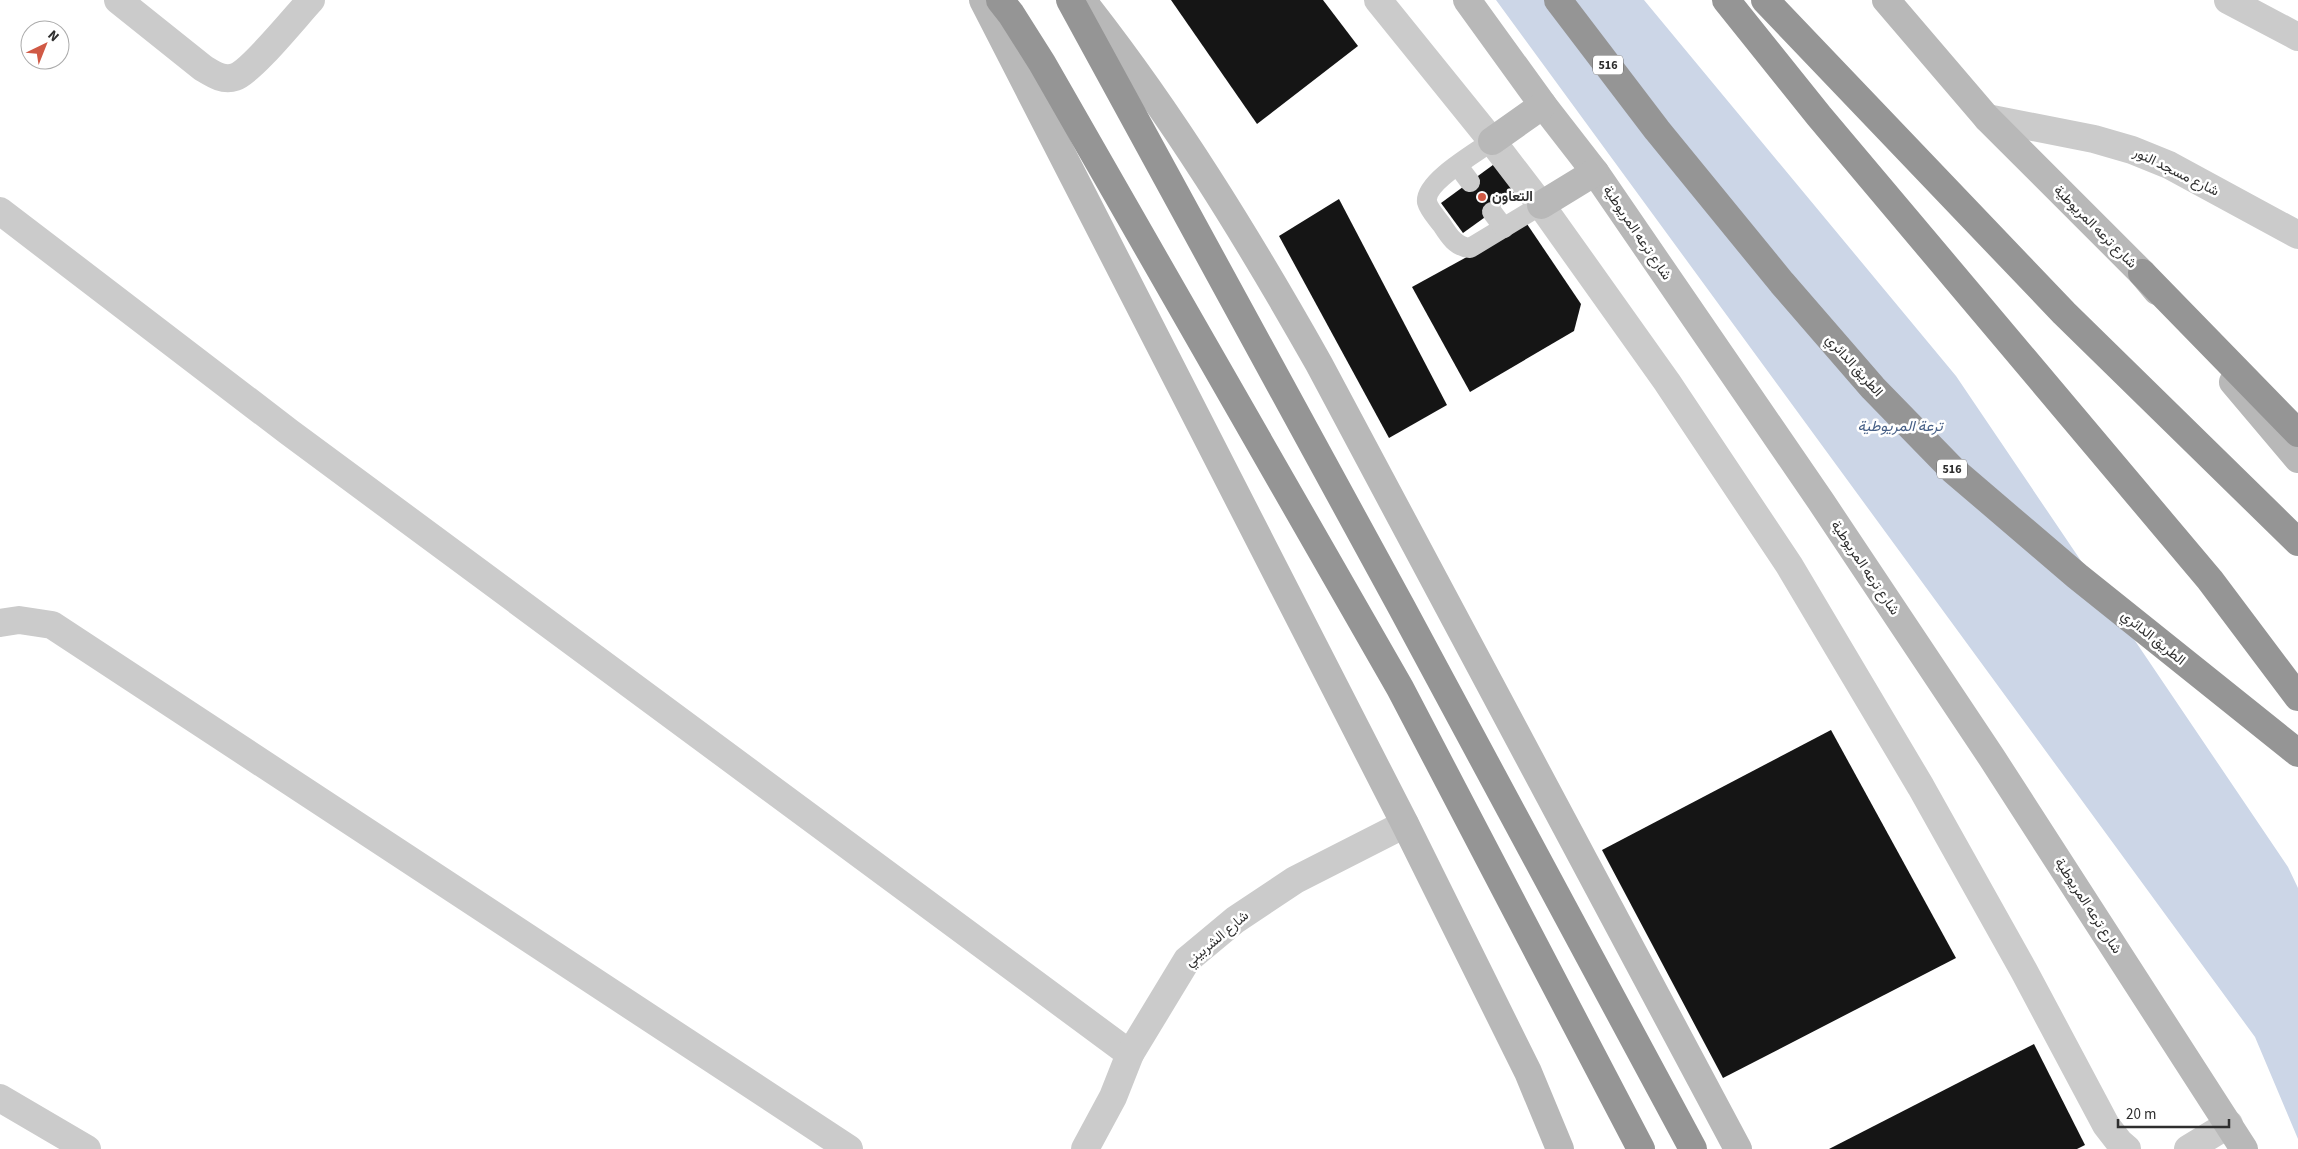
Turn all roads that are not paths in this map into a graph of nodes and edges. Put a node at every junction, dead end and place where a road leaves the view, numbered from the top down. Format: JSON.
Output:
{"nodes":[{"id":1,"x":118,"y":0,"type":"edge"},
{"id":2,"x":311,"y":0,"type":"edge"},
{"id":3,"x":983,"y":0,"type":"edge"},
{"id":4,"x":1000,"y":0,"type":"edge"},
{"id":5,"x":1070,"y":0,"type":"edge"},
{"id":6,"x":1082,"y":0,"type":"edge"},
{"id":7,"x":1378,"y":0,"type":"edge"},
{"id":8,"x":1467,"y":0,"type":"edge"},
{"id":9,"x":1558,"y":0,"type":"edge"},
{"id":10,"x":1726,"y":0,"type":"edge"},
{"id":11,"x":1766,"y":0,"type":"edge"},
{"id":12,"x":1886,"y":0,"type":"edge"},
{"id":13,"x":2228,"y":0,"type":"edge"},
{"id":14,"x":2298,"y":37,"type":"edge"},
{"id":15,"x":1543,"y":104,"type":"junction"},
{"id":16,"x":1987,"y":118,"type":"junction"},
{"id":17,"x":1492,"y":141,"type":"junction"},
{"id":18,"x":1458,"y":166,"type":"junction"},
{"id":19,"x":1595,"y":172,"type":"junction"},
{"id":20,"x":1470,"y":182,"type":"dead end"},
{"id":21,"x":1540,"y":205,"type":"junction"},
{"id":22,"x":0,"y":211,"type":"edge"},
{"id":23,"x":2298,"y":235,"type":"edge"},
{"id":24,"x":2142,"y":273,"type":"junction"},
{"id":25,"x":2298,"y":433,"type":"edge"},
{"id":26,"x":2298,"y":459,"type":"edge"},
{"id":27,"x":2298,"y":542,"type":"edge"},
{"id":28,"x":0,"y":624,"type":"edge"},
{"id":29,"x":2298,"y":697,"type":"edge"},
{"id":30,"x":2298,"y":753,"type":"edge"},
{"id":31,"x":1406,"y":824,"type":"junction"},
{"id":32,"x":1130,"y":1054,"type":"junction"},
{"id":33,"x":0,"y":1098,"type":"edge"},
{"id":34,"x":2229,"y":1124,"type":"junction"},
{"id":35,"x":87,"y":1149,"type":"edge"},
{"id":36,"x":849,"y":1149,"type":"edge"},
{"id":37,"x":1085,"y":1149,"type":"edge"},
{"id":38,"x":1560,"y":1149,"type":"edge"},
{"id":39,"x":1641,"y":1149,"type":"edge"},
{"id":40,"x":1693,"y":1149,"type":"edge"},
{"id":41,"x":1738,"y":1149,"type":"edge"},
{"id":42,"x":2128,"y":1149,"type":"edge"},
{"id":43,"x":2188,"y":1149,"type":"edge"},
{"id":44,"x":2244,"y":1149,"type":"edge"}],
"edges":[{"from":1,"to":2,"type":"street"},
{"from":3,"to":31,"type":"main road"},
{"from":4,"to":39,"type":"highway"},
{"from":5,"to":40,"type":"highway"},
{"from":6,"to":41,"type":"main road"},
{"from":7,"to":17,"type":"street"},
{"from":8,"to":15,"type":"main road","name":"شارع ترعه المريوطية"},
{"from":9,"to":30,"type":"highway","name":"الطريق الدائري","number":"516"},
{"from":10,"to":29,"type":"highway"},
{"from":11,"to":27,"type":"highway"},
{"from":12,"to":16,"type":"main road","name":"شارع ترعه المريوطية"},
{"from":13,"to":14,"type":"street"},
{"from":15,"to":17,"type":"main road"},
{"from":15,"to":19,"type":"main road","name":"شارع ترعه المريوطية"},
{"from":16,"to":23,"type":"street","name":"شارع مسجد النور"},
{"from":16,"to":24,"type":"main road","name":"شارع ترعه المريوطية"},
{"from":17,"to":18,"type":"lane"},
{"from":17,"to":21,"type":"street"},
{"from":18,"to":20,"type":"lane"},
{"from":18,"to":21,"type":"lane"},
{"from":19,"to":21,"type":"main road"},
{"from":19,"to":34,"type":"main road","name":"شارع ترعه المريوطية"},
{"from":21,"to":42,"type":"street"},
{"from":22,"to":32,"type":"street"},
{"from":24,"to":25,"type":"highway"},
{"from":24,"to":26,"type":"main road","name":"شارع ترعه المريوطية"},
{"from":28,"to":36,"type":"street"},
{"from":31,"to":32,"type":"street","name":"شارع الشربيني"},
{"from":31,"to":38,"type":"main road"},
{"from":32,"to":37,"type":"street","name":"شارع الشربيني"},
{"from":33,"to":35,"type":"street"},
{"from":34,"to":43,"type":"street"},
{"from":34,"to":44,"type":"main road","name":"شارع ترعه المريوطية"}]}
